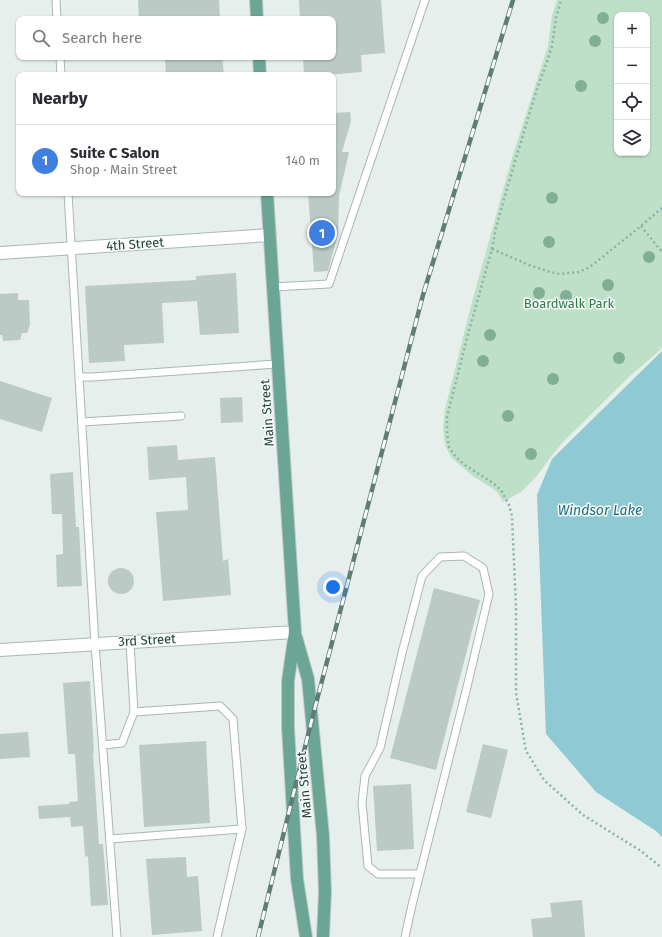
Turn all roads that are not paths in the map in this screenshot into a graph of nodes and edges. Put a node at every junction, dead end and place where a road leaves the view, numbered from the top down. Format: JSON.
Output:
{"nodes":[{"id":1,"x":56,"y":0,"type":"edge"},
{"id":2,"x":256,"y":0,"type":"edge"},
{"id":3,"x":425,"y":0,"type":"edge"},
{"id":4,"x":57,"y":16,"type":"edge"},
{"id":5,"x":257,"y":16,"type":"edge"},
{"id":6,"x":60,"y":60,"type":"edge"},
{"id":7,"x":259,"y":60,"type":"edge"},
{"id":8,"x":61,"y":72,"type":"edge"},
{"id":9,"x":260,"y":72,"type":"edge"},
{"id":10,"x":68,"y":196,"type":"edge"},
{"id":11,"x":267,"y":196,"type":"edge"},
{"id":12,"x":270,"y":235,"type":"junction"},
{"id":13,"x":71,"y":248,"type":"junction"},
{"id":14,"x":0,"y":253,"type":"edge"},
{"id":15,"x":273,"y":287,"type":"junction"},
{"id":16,"x":277,"y":364,"type":"junction"},
{"id":17,"x":79,"y":377,"type":"junction"},
{"id":18,"x":182,"y":416,"type":"dead end"},
{"id":19,"x":82,"y":422,"type":"junction"},
{"id":20,"x":295,"y":632,"type":"junction"},
{"id":21,"x":130,"y":642,"type":"junction"},
{"id":22,"x":95,"y":644,"type":"junction"},
{"id":23,"x":0,"y":650,"type":"edge"},
{"id":24,"x":134,"y":712,"type":"junction"},
{"id":25,"x":103,"y":744,"type":"junction"},
{"id":26,"x":242,"y":829,"type":"junction"},
{"id":27,"x":110,"y":839,"type":"junction"},
{"id":28,"x":419,"y":874,"type":"junction"},
{"id":29,"x":117,"y":937,"type":"edge"},
{"id":30,"x":217,"y":937,"type":"edge"},
{"id":31,"x":306,"y":937,"type":"edge"},
{"id":32,"x":323,"y":937,"type":"edge"},
{"id":33,"x":405,"y":937,"type":"edge"}],
"edges":[{"from":1,"to":4,"type":"lane"},
{"from":2,"to":5,"type":"main road"},
{"from":3,"to":15,"type":"lane"},
{"from":6,"to":8,"type":"lane"},
{"from":7,"to":9,"type":"main road"},
{"from":10,"to":13,"type":"lane"},
{"from":11,"to":12,"type":"main road","name":"Main Street"},
{"from":12,"to":13,"type":"street","name":"4th Street"},
{"from":12,"to":15,"type":"main road","name":"Main Street"},
{"from":13,"to":14,"type":"street","name":"4th Street"},
{"from":13,"to":17,"type":"lane"},
{"from":15,"to":16,"type":"main road","name":"Main Street"},
{"from":16,"to":17,"type":"lane"},
{"from":16,"to":20,"type":"main road","name":"Main Street"},
{"from":17,"to":19,"type":"lane"},
{"from":18,"to":19,"type":"lane"},
{"from":19,"to":22,"type":"lane"},
{"from":20,"to":21,"type":"street","name":"3rd Street"},
{"from":20,"to":31,"type":"main road","name":"Main Street"},
{"from":20,"to":32,"type":"main road","name":"Main Street"},
{"from":21,"to":22,"type":"street","name":"3rd Street"},
{"from":21,"to":24,"type":"lane"},
{"from":22,"to":23,"type":"street","name":"3rd Street"},
{"from":22,"to":25,"type":"lane"},
{"from":24,"to":25,"type":"lane"},
{"from":24,"to":26,"type":"lane"},
{"from":25,"to":27,"type":"lane"},
{"from":26,"to":27,"type":"lane"},
{"from":26,"to":30,"type":"lane"},
{"from":27,"to":29,"type":"lane"},
{"from":28,"to":28,"type":"lane"},
{"from":28,"to":33,"type":"lane"}]}
